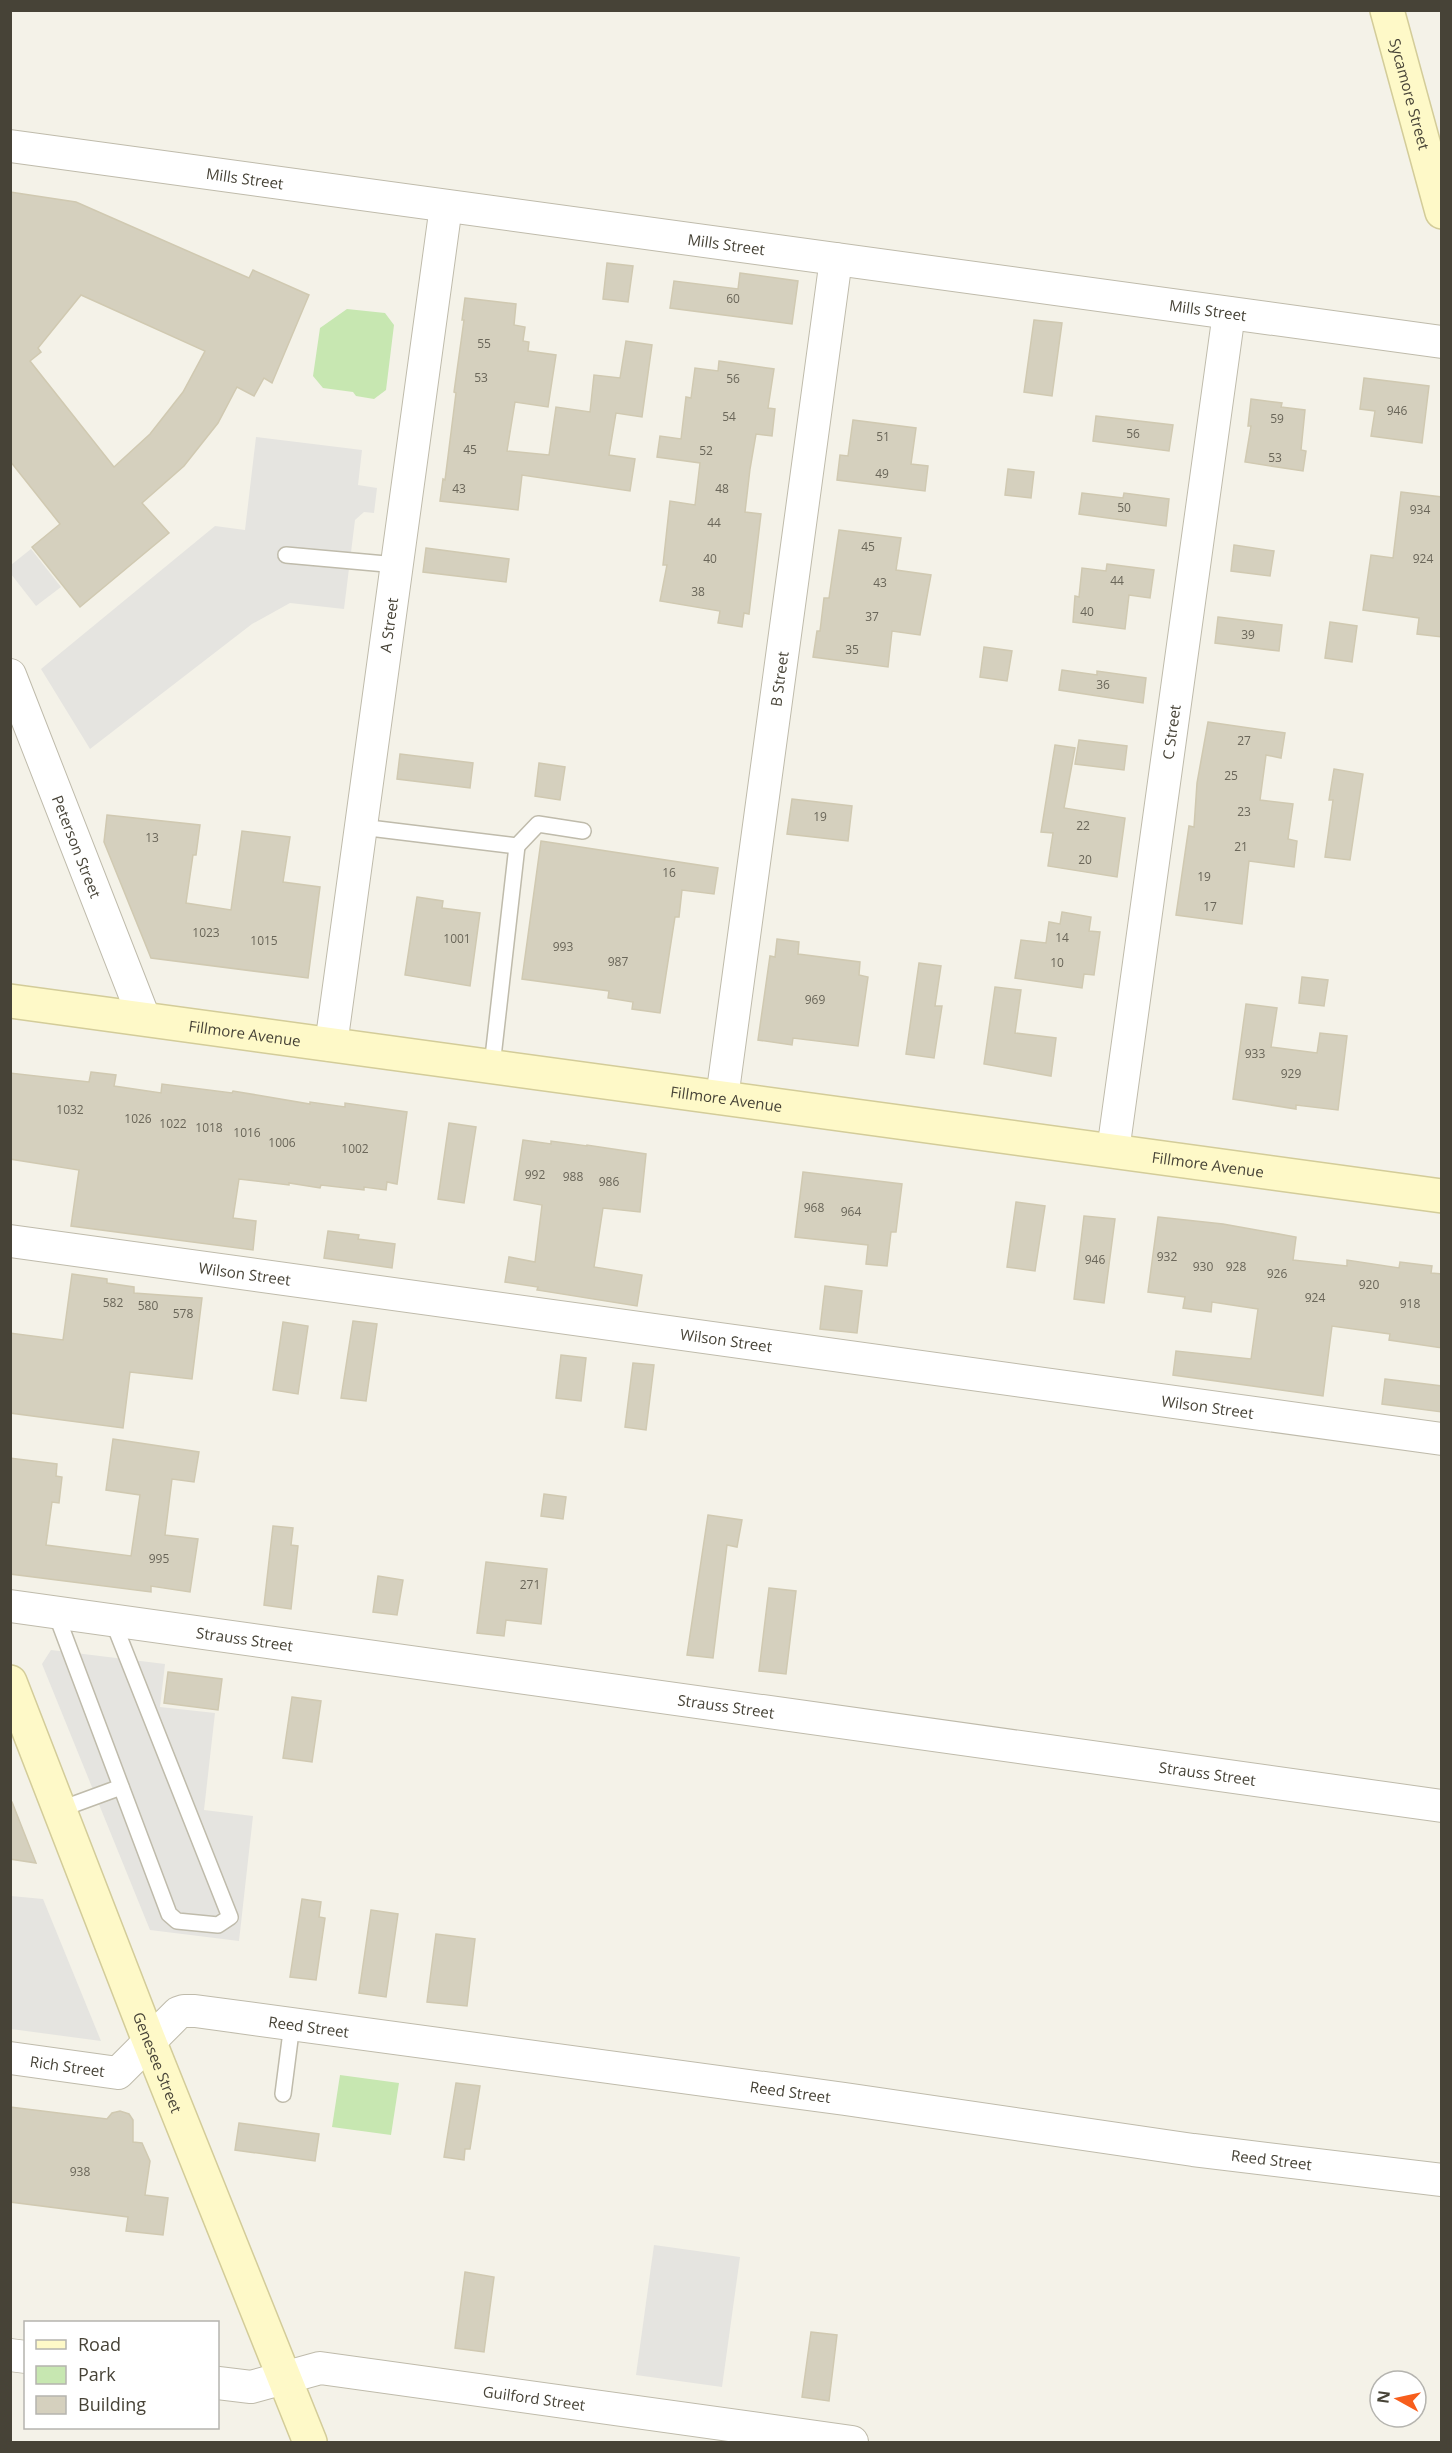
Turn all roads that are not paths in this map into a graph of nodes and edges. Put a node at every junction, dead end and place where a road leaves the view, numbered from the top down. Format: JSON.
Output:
{"nodes":[{"id":1,"x":1388,"y":10,"type":"edge"},
{"id":2,"x":10,"y":146,"type":"edge"},
{"id":3,"x":446,"y":206,"type":"junction"},
{"id":4,"x":1442,"y":212,"type":"edge"},
{"id":5,"x":836,"y":259,"type":"junction"},
{"id":6,"x":1229,"y":314,"type":"junction"},
{"id":7,"x":1442,"y":342,"type":"edge"},
{"id":8,"x":286,"y":555,"type":"dead end"},
{"id":9,"x":397,"y":565,"type":"junction"},
{"id":10,"x":10,"y":675,"type":"edge"},
{"id":11,"x":361,"y":827,"type":"junction"},
{"id":12,"x":583,"y":831,"type":"dead end"},
{"id":13,"x":517,"y":846,"type":"junction"},
{"id":14,"x":10,"y":1001,"type":"edge"},
{"id":15,"x":144,"y":1018,"type":"junction"},
{"id":16,"x":331,"y":1045,"type":"junction"},
{"id":17,"x":492,"y":1066,"type":"junction"},
{"id":18,"x":722,"y":1098,"type":"junction"},
{"id":19,"x":1113,"y":1151,"type":"junction"},
{"id":20,"x":1442,"y":1196,"type":"edge"},
{"id":21,"x":10,"y":1241,"type":"edge"},
{"id":22,"x":1442,"y":1439,"type":"edge"},
{"id":23,"x":10,"y":1606,"type":"edge"},
{"id":24,"x":55,"y":1611,"type":"junction"},
{"id":25,"x":112,"y":1619,"type":"junction"},
{"id":26,"x":10,"y":1682,"type":"edge"},
{"id":27,"x":17,"y":1714,"type":"edge"},
{"id":28,"x":121,"y":1787,"type":"junction"},
{"id":29,"x":1442,"y":1806,"type":"edge"},
{"id":30,"x":61,"y":1809,"type":"junction"},
{"id":31,"x":292,"y":2024,"type":"junction"},
{"id":32,"x":150,"y":2042,"type":"junction"},
{"id":33,"x":10,"y":2058,"type":"edge"},
{"id":34,"x":283,"y":2094,"type":"dead end"},
{"id":35,"x":1442,"y":2180,"type":"edge"},
{"id":36,"x":284,"y":2378,"type":"junction"},
{"id":37,"x":219,"y":2383,"type":"edge"},
{"id":38,"x":310,"y":2442,"type":"edge"},
{"id":39,"x":852,"y":2442,"type":"edge"}],
"edges":[{"from":1,"to":4,"type":"street","name":"Sycamore Street"},
{"from":2,"to":3,"type":"street","name":"Mills Street"},
{"from":3,"to":5,"type":"street","name":"Mills Street"},
{"from":3,"to":9,"type":"street","name":"A Street"},
{"from":5,"to":6,"type":"street","name":"Mills Street"},
{"from":5,"to":18,"type":"street","name":"B Street"},
{"from":6,"to":7,"type":"street","name":"Mills Street"},
{"from":6,"to":19,"type":"street","name":"C Street"},
{"from":8,"to":9,"type":"lane"},
{"from":9,"to":11,"type":"street","name":"A Street"},
{"from":10,"to":15,"type":"street","name":"Peterson Street"},
{"from":11,"to":13,"type":"lane"},
{"from":11,"to":16,"type":"street","name":"A Street"},
{"from":12,"to":13,"type":"lane"},
{"from":13,"to":17,"type":"lane"},
{"from":14,"to":15,"type":"street","name":"Fillmore Avenue"},
{"from":15,"to":16,"type":"street","name":"Fillmore Avenue"},
{"from":16,"to":17,"type":"street","name":"Fillmore Avenue"},
{"from":17,"to":18,"type":"street","name":"Fillmore Avenue"},
{"from":18,"to":19,"type":"street","name":"Fillmore Avenue"},
{"from":19,"to":20,"type":"street","name":"Fillmore Avenue"},
{"from":21,"to":22,"type":"street","name":"Wilson Street"},
{"from":23,"to":24,"type":"street","name":"Strauss Street"},
{"from":24,"to":25,"type":"street","name":"Strauss Street"},
{"from":24,"to":28,"type":"lane"},
{"from":25,"to":28,"type":"lane"},
{"from":25,"to":29,"type":"street","name":"Strauss Street"},
{"from":26,"to":27,"type":"street","name":"Genesee Street"},
{"from":27,"to":30,"type":"street","name":"Genesee Street"},
{"from":28,"to":30,"type":"lane"},
{"from":30,"to":32,"type":"street","name":"Genesee Street"},
{"from":31,"to":32,"type":"street","name":"Reed Street"},
{"from":31,"to":34,"type":"lane"},
{"from":31,"to":35,"type":"street","name":"Reed Street"},
{"from":32,"to":33,"type":"street","name":"Rich Street"},
{"from":32,"to":36,"type":"street","name":"Genesee Street"},
{"from":36,"to":37,"type":"street","name":"Guilford Street"},
{"from":36,"to":38,"type":"street","name":"Genesee Street"},
{"from":36,"to":39,"type":"street","name":"Guilford Street"}]}
